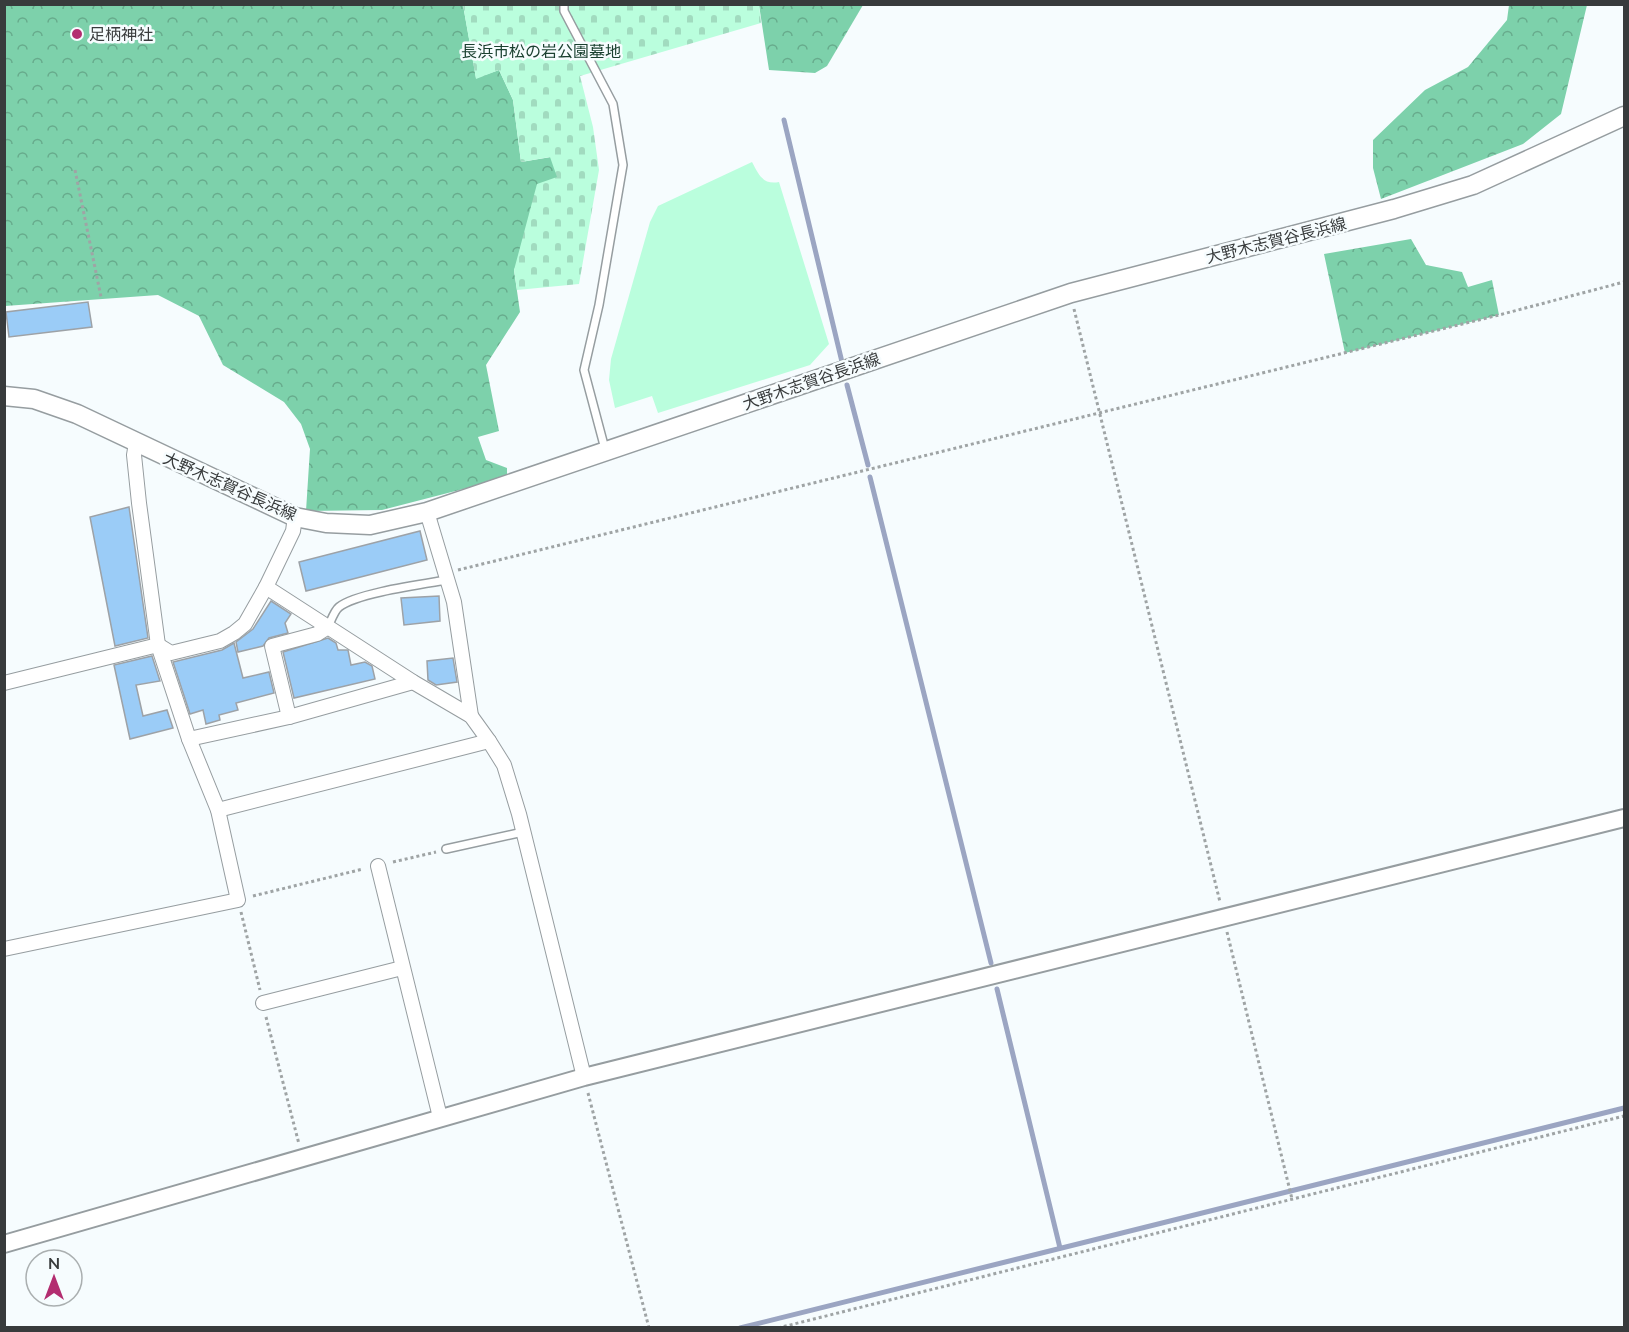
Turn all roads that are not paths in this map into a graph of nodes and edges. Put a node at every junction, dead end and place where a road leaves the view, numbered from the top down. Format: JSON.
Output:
{"nodes":[{"id":1,"x":564,"y":4,"type":"edge"},
{"id":2,"x":1624,"y":116,"type":"edge"},
{"id":3,"x":4,"y":396,"type":"edge"},
{"id":4,"x":136,"y":443,"type":"junction"},
{"id":5,"x":606,"y":451,"type":"junction"},
{"id":6,"x":428,"y":512,"type":"junction"},
{"id":7,"x":295,"y":517,"type":"junction"},
{"id":8,"x":446,"y":577,"type":"junction"},
{"id":9,"x":266,"y":587,"type":"junction"},
{"id":10,"x":328,"y":627,"type":"junction"},
{"id":11,"x":158,"y":645,"type":"junction"},
{"id":12,"x":413,"y":682,"type":"junction"},
{"id":13,"x":4,"y":684,"type":"edge"},
{"id":14,"x":471,"y":716,"type":"junction"},
{"id":15,"x":289,"y":717,"type":"junction"},
{"id":16,"x":189,"y":739,"type":"junction"},
{"id":17,"x":489,"y":741,"type":"junction"},
{"id":18,"x":218,"y":810,"type":"junction"},
{"id":19,"x":1624,"y":818,"type":"edge"},
{"id":20,"x":523,"y":831,"type":"junction"},
{"id":21,"x":446,"y":849,"type":"road end"},
{"id":22,"x":378,"y":866,"type":"road end"},
{"id":23,"x":4,"y":949,"type":"edge"},
{"id":24,"x":402,"y":968,"type":"junction"},
{"id":25,"x":263,"y":1003,"type":"road end"},
{"id":26,"x":584,"y":1077,"type":"junction"},
{"id":27,"x":440,"y":1117,"type":"junction"},
{"id":28,"x":4,"y":1244,"type":"edge"}],
"edges":[{"from":1,"to":5,"type":"lane"},
{"from":2,"to":5,"type":"main road","name":"大野木志賀谷長浜線"},
{"from":3,"to":4,"type":"main road","name":"大野木志賀谷長浜線"},
{"from":4,"to":7,"type":"main road","name":"大野木志賀谷長浜線"},
{"from":4,"to":11,"type":"street"},
{"from":5,"to":6,"type":"main road","name":"大野木志賀谷長浜線"},
{"from":6,"to":7,"type":"main road","name":"大野木志賀谷長浜線"},
{"from":6,"to":8,"type":"street"},
{"from":7,"to":9,"type":"street"},
{"from":8,"to":10,"type":"lane"},
{"from":8,"to":14,"type":"street"},
{"from":9,"to":10,"type":"street"},
{"from":9,"to":11,"type":"street"},
{"from":10,"to":12,"type":"street"},
{"from":10,"to":15,"type":"street"},
{"from":11,"to":13,"type":"street"},
{"from":11,"to":16,"type":"street"},
{"from":12,"to":14,"type":"street"},
{"from":12,"to":15,"type":"street"},
{"from":14,"to":17,"type":"street"},
{"from":15,"to":16,"type":"street"},
{"from":16,"to":18,"type":"street"},
{"from":17,"to":18,"type":"street"},
{"from":17,"to":20,"type":"street"},
{"from":18,"to":23,"type":"street"},
{"from":19,"to":26,"type":"street"},
{"from":20,"to":21,"type":"lane"},
{"from":20,"to":26,"type":"street"},
{"from":22,"to":24,"type":"street"},
{"from":24,"to":25,"type":"street"},
{"from":24,"to":27,"type":"street"},
{"from":26,"to":27,"type":"street"},
{"from":27,"to":28,"type":"street"}]}
